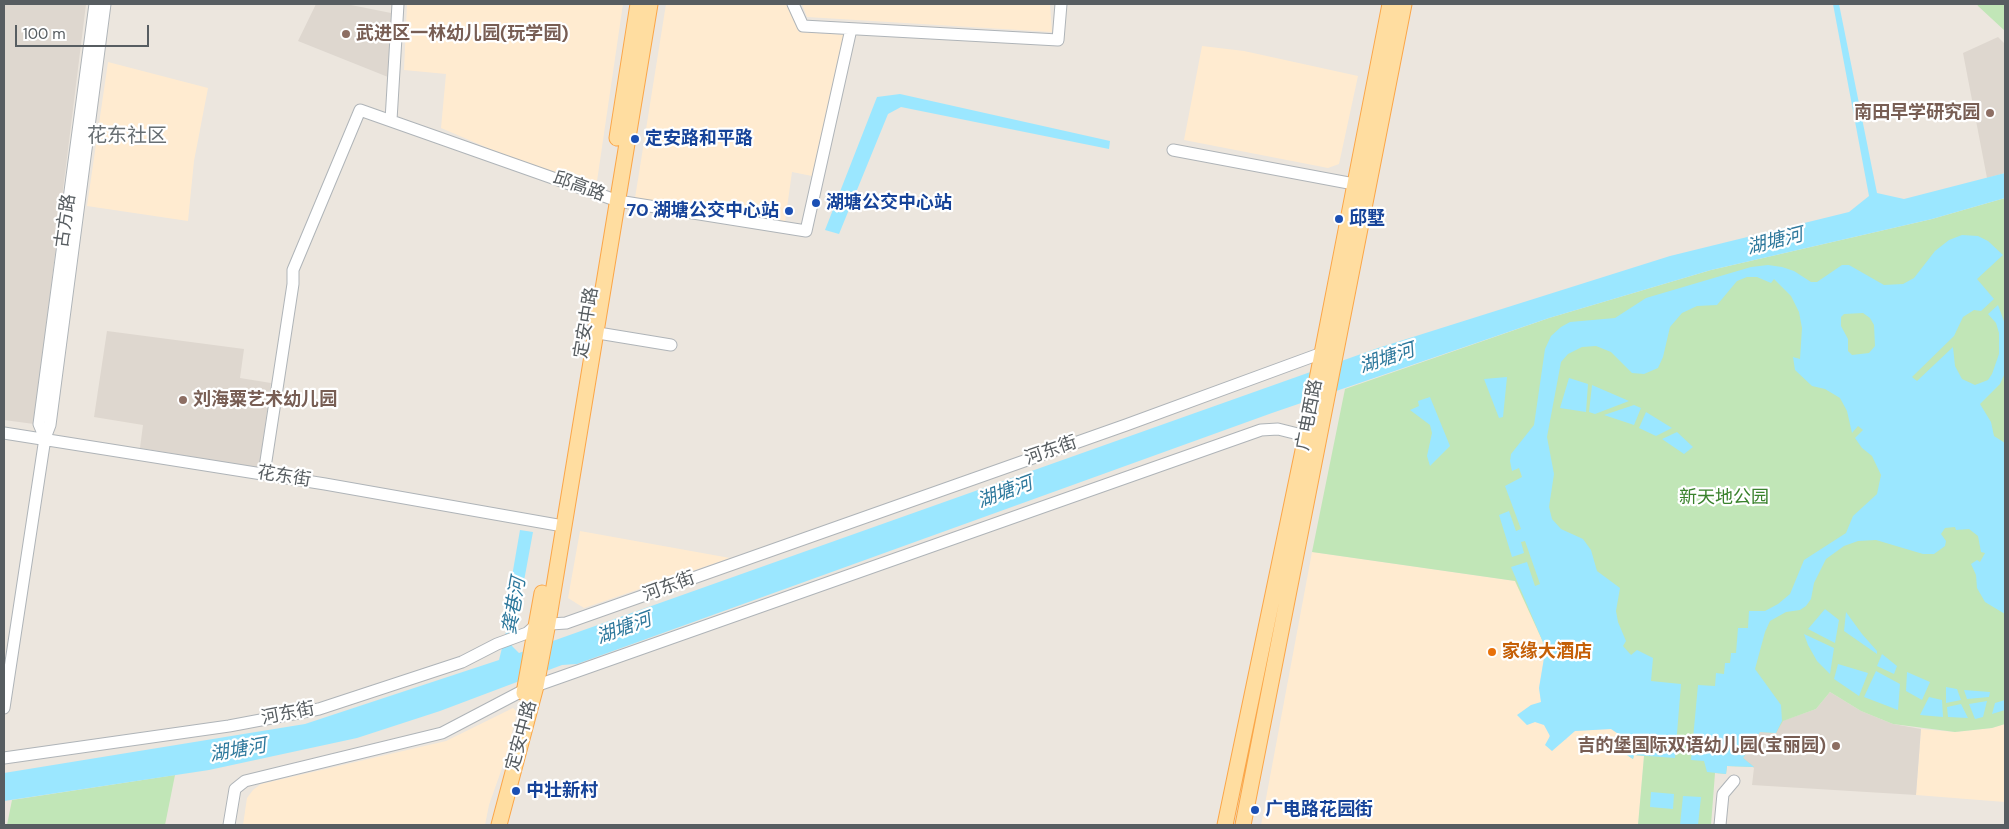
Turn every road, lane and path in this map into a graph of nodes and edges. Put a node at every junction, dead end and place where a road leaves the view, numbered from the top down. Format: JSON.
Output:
{"nodes":[{"id":1,"x":95,"y":4,"type":"edge"},
{"id":2,"x":105,"y":4,"type":"edge"},
{"id":3,"x":398,"y":4,"type":"edge"},
{"id":4,"x":638,"y":4,"type":"edge"},
{"id":5,"x":650,"y":4,"type":"edge"},
{"id":6,"x":793,"y":4,"type":"edge"},
{"id":7,"x":1061,"y":4,"type":"edge"},
{"id":8,"x":1390,"y":4,"type":"edge"},
{"id":9,"x":1404,"y":4,"type":"edge"},
{"id":10,"x":852,"y":29,"type":"junction"},
{"id":11,"x":391,"y":120,"type":"junction"},
{"id":12,"x":1173,"y":150,"type":"dead end"},
{"id":13,"x":1354,"y":184,"type":"junction"},
{"id":14,"x":613,"y":199,"type":"junction"},
{"id":15,"x":590,"y":332,"type":"junction"},
{"id":16,"x":671,"y":345,"type":"dead end"},
{"id":17,"x":1325,"y":359,"type":"junction"},
{"id":18,"x":1320,"y":402,"type":"junction"},
{"id":19,"x":4,"y":433,"type":"edge"},
{"id":20,"x":1306,"y":436,"type":"junction"},
{"id":21,"x":45,"y":438,"type":"junction"},
{"id":22,"x":264,"y":474,"type":"junction"},
{"id":23,"x":558,"y":526,"type":"junction"},
{"id":24,"x":538,"y":632,"type":"junction"},
{"id":25,"x":531,"y":683,"type":"junction"},
{"id":26,"x":4,"y":708,"type":"edge"},
{"id":27,"x":4,"y":758,"type":"edge"},
{"id":28,"x":1734,"y":780,"type":"dead end"},
{"id":29,"x":229,"y":825,"type":"edge"},
{"id":30,"x":490,"y":825,"type":"edge"},
{"id":31,"x":499,"y":825,"type":"edge"},
{"id":32,"x":1225,"y":825,"type":"edge"},
{"id":33,"x":1243,"y":825,"type":"edge"},
{"id":34,"x":1720,"y":825,"type":"edge"}],
"edges":[{"from":1,"to":21,"type":"street","name":"古方路"},
{"from":2,"to":21,"type":"street","name":"古方路"},
{"from":3,"to":11,"type":"street"},
{"from":4,"to":14,"type":"main road","name":"定安中路"},
{"from":5,"to":14,"type":"main road","name":"定安中路"},
{"from":6,"to":10,"type":"street"},
{"from":7,"to":10,"type":"street"},
{"from":8,"to":13,"type":"main road","name":"广电西路"},
{"from":9,"to":17,"type":"main road","name":"广电西路"},
{"from":10,"to":14,"type":"street","name":"邱高路"},
{"from":11,"to":14,"type":"street","name":"邱高路"},
{"from":11,"to":22,"type":"street","name":"邱高路"},
{"from":12,"to":13,"type":"street"},
{"from":13,"to":17,"type":"main road","name":"广电西路"},
{"from":14,"to":15,"type":"main road","name":"定安中路"},
{"from":15,"to":16,"type":"street"},
{"from":15,"to":23,"type":"main road","name":"定安中路"},
{"from":17,"to":18,"type":"main road","name":"广电西路"},
{"from":17,"to":24,"type":"street","name":"河东街"},
{"from":18,"to":20,"type":"main road","name":"广电西路"},
{"from":18,"to":33,"type":"main road","name":"广电西路"},
{"from":19,"to":21,"type":"street","name":"花东街"},
{"from":20,"to":25,"type":"street"},
{"from":20,"to":32,"type":"main road","name":"广电西路"},
{"from":21,"to":22,"type":"street","name":"花东街"},
{"from":21,"to":26,"type":"street","name":"古方路"},
{"from":22,"to":23,"type":"street","name":"花东街"},
{"from":23,"to":24,"type":"main road","name":"定安中路"},
{"from":24,"to":25,"type":"main road","name":"定安中路"},
{"from":24,"to":27,"type":"street","name":"河东街"},
{"from":25,"to":29,"type":"street"},
{"from":25,"to":30,"type":"main road","name":"定安中路"},
{"from":25,"to":31,"type":"main road","name":"定安中路"},
{"from":28,"to":34,"type":"street"}]}
